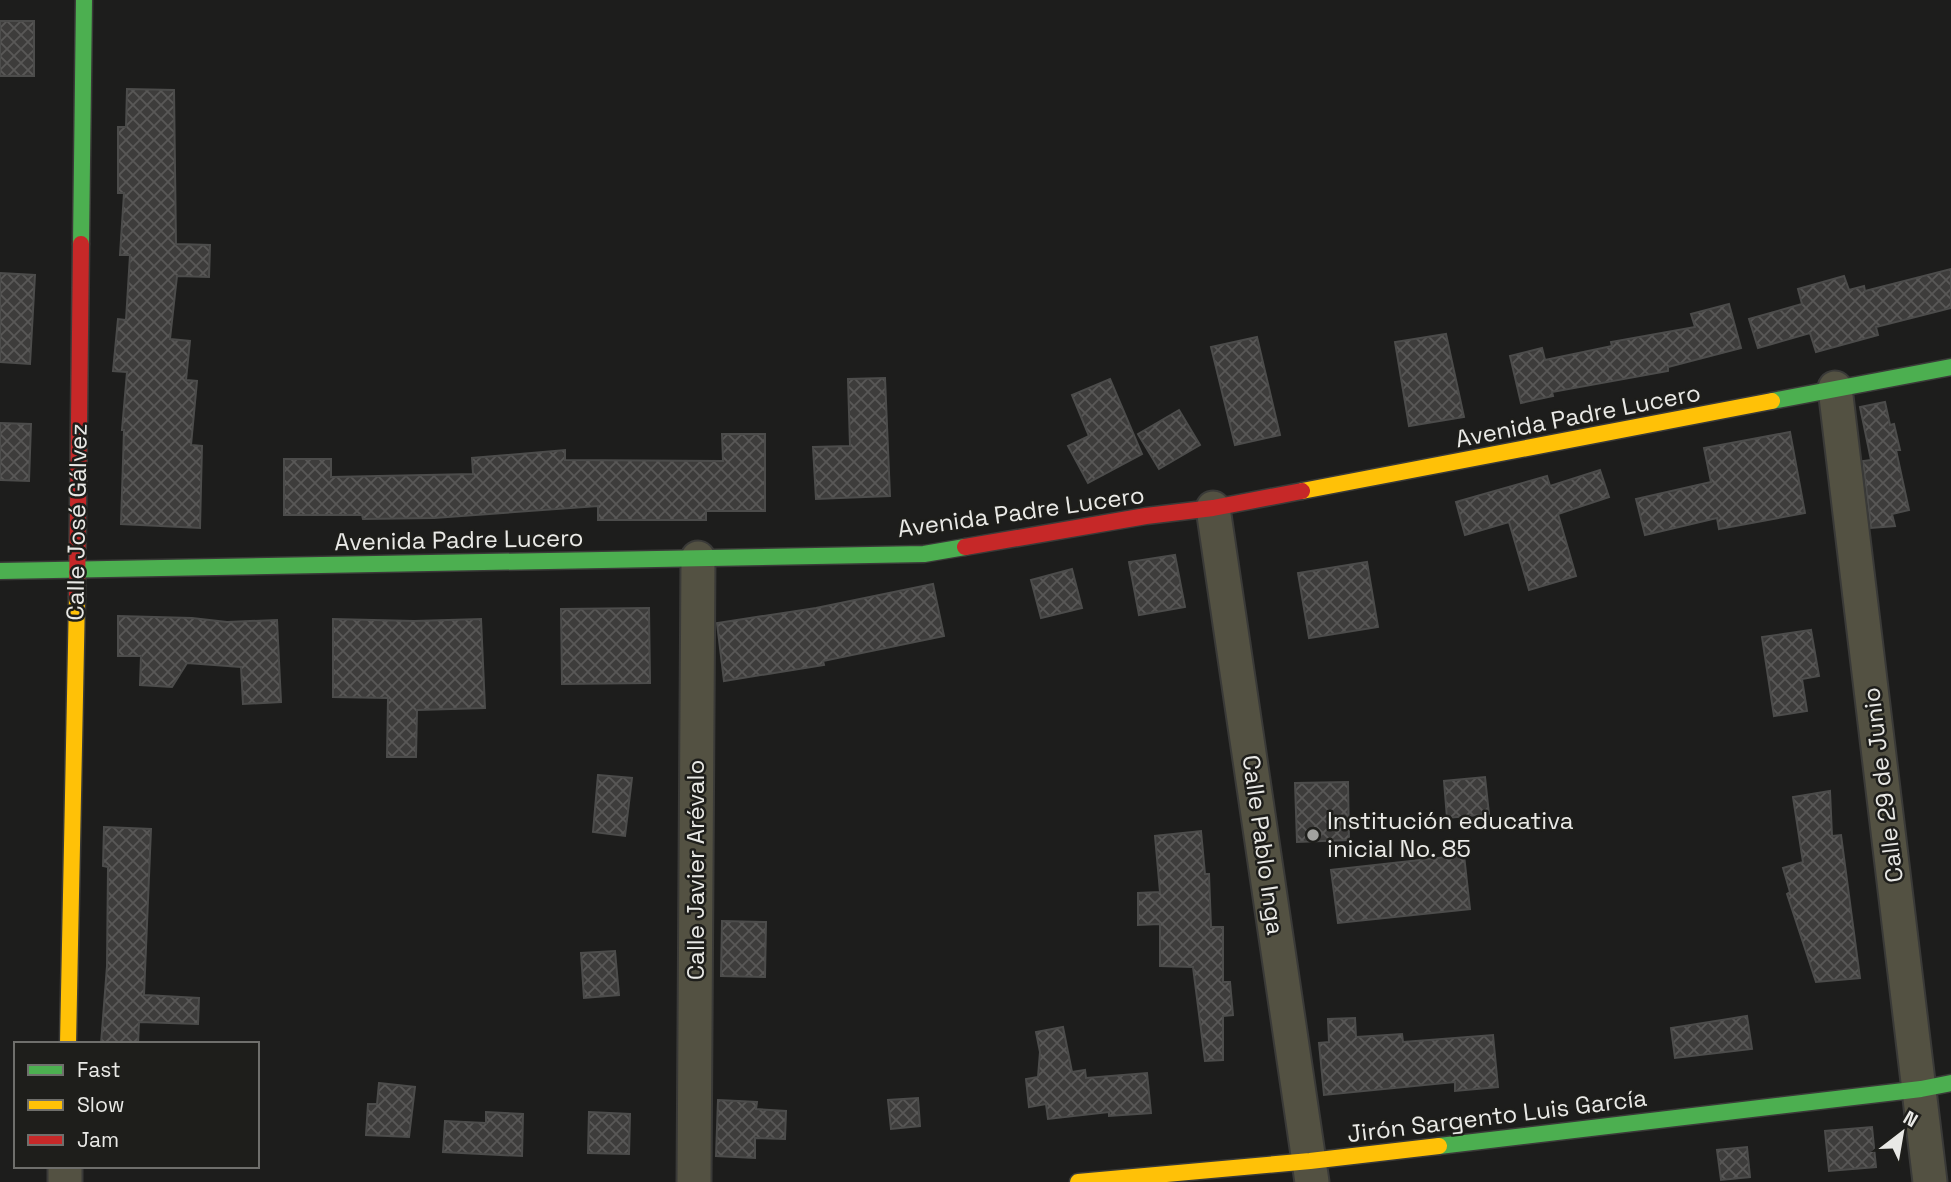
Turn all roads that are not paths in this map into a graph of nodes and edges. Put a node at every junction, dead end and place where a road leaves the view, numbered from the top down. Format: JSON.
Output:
{"nodes":[{"id":1,"x":84,"y":0,"type":"edge"},
{"id":2,"x":1951,"y":367,"type":"edge"},
{"id":3,"x":1835,"y":388,"type":"junction"},
{"id":4,"x":1213,"y":508,"type":"junction"},
{"id":5,"x":698,"y":558,"type":"junction"},
{"id":6,"x":0,"y":571,"type":"edge"},
{"id":7,"x":77,"y":571,"type":"junction"},
{"id":8,"x":68,"y":1042,"type":"edge"},
{"id":9,"x":1936,"y":1086,"type":"edge"},
{"id":10,"x":1311,"y":1171,"type":"edge"},
{"id":11,"x":694,"y":1182,"type":"edge"},
{"id":12,"x":1078,"y":1182,"type":"edge"},
{"id":13,"x":1930,"y":1182,"type":"edge"}],
"edges":[{"from":1,"to":7,"type":"street","name":"Calle José Gálvez"},
{"from":2,"to":3,"type":"street","name":"Avenida Padre Lucero"},
{"from":3,"to":4,"type":"street","name":"Avenida Padre Lucero"},
{"from":3,"to":9,"type":"street","name":"Calle 29 de Junio"},
{"from":4,"to":5,"type":"street","name":"Avenida Padre Lucero"},
{"from":4,"to":10,"type":"street","name":"Calle Pablo Inga"},
{"from":5,"to":7,"type":"street","name":"Avenida Padre Lucero"},
{"from":5,"to":11,"type":"street","name":"Calle Javier Arévalo"},
{"from":6,"to":7,"type":"street","name":"Avenida Padre Lucero"},
{"from":7,"to":8,"type":"street","name":"Calle José Gálvez"},
{"from":9,"to":10,"type":"street","name":"Jirón Sargento Luis García"},
{"from":9,"to":13,"type":"street","name":"Calle 29 de Junio"},
{"from":10,"to":12,"type":"street","name":"Jirón Sargento Luis García"}]}
